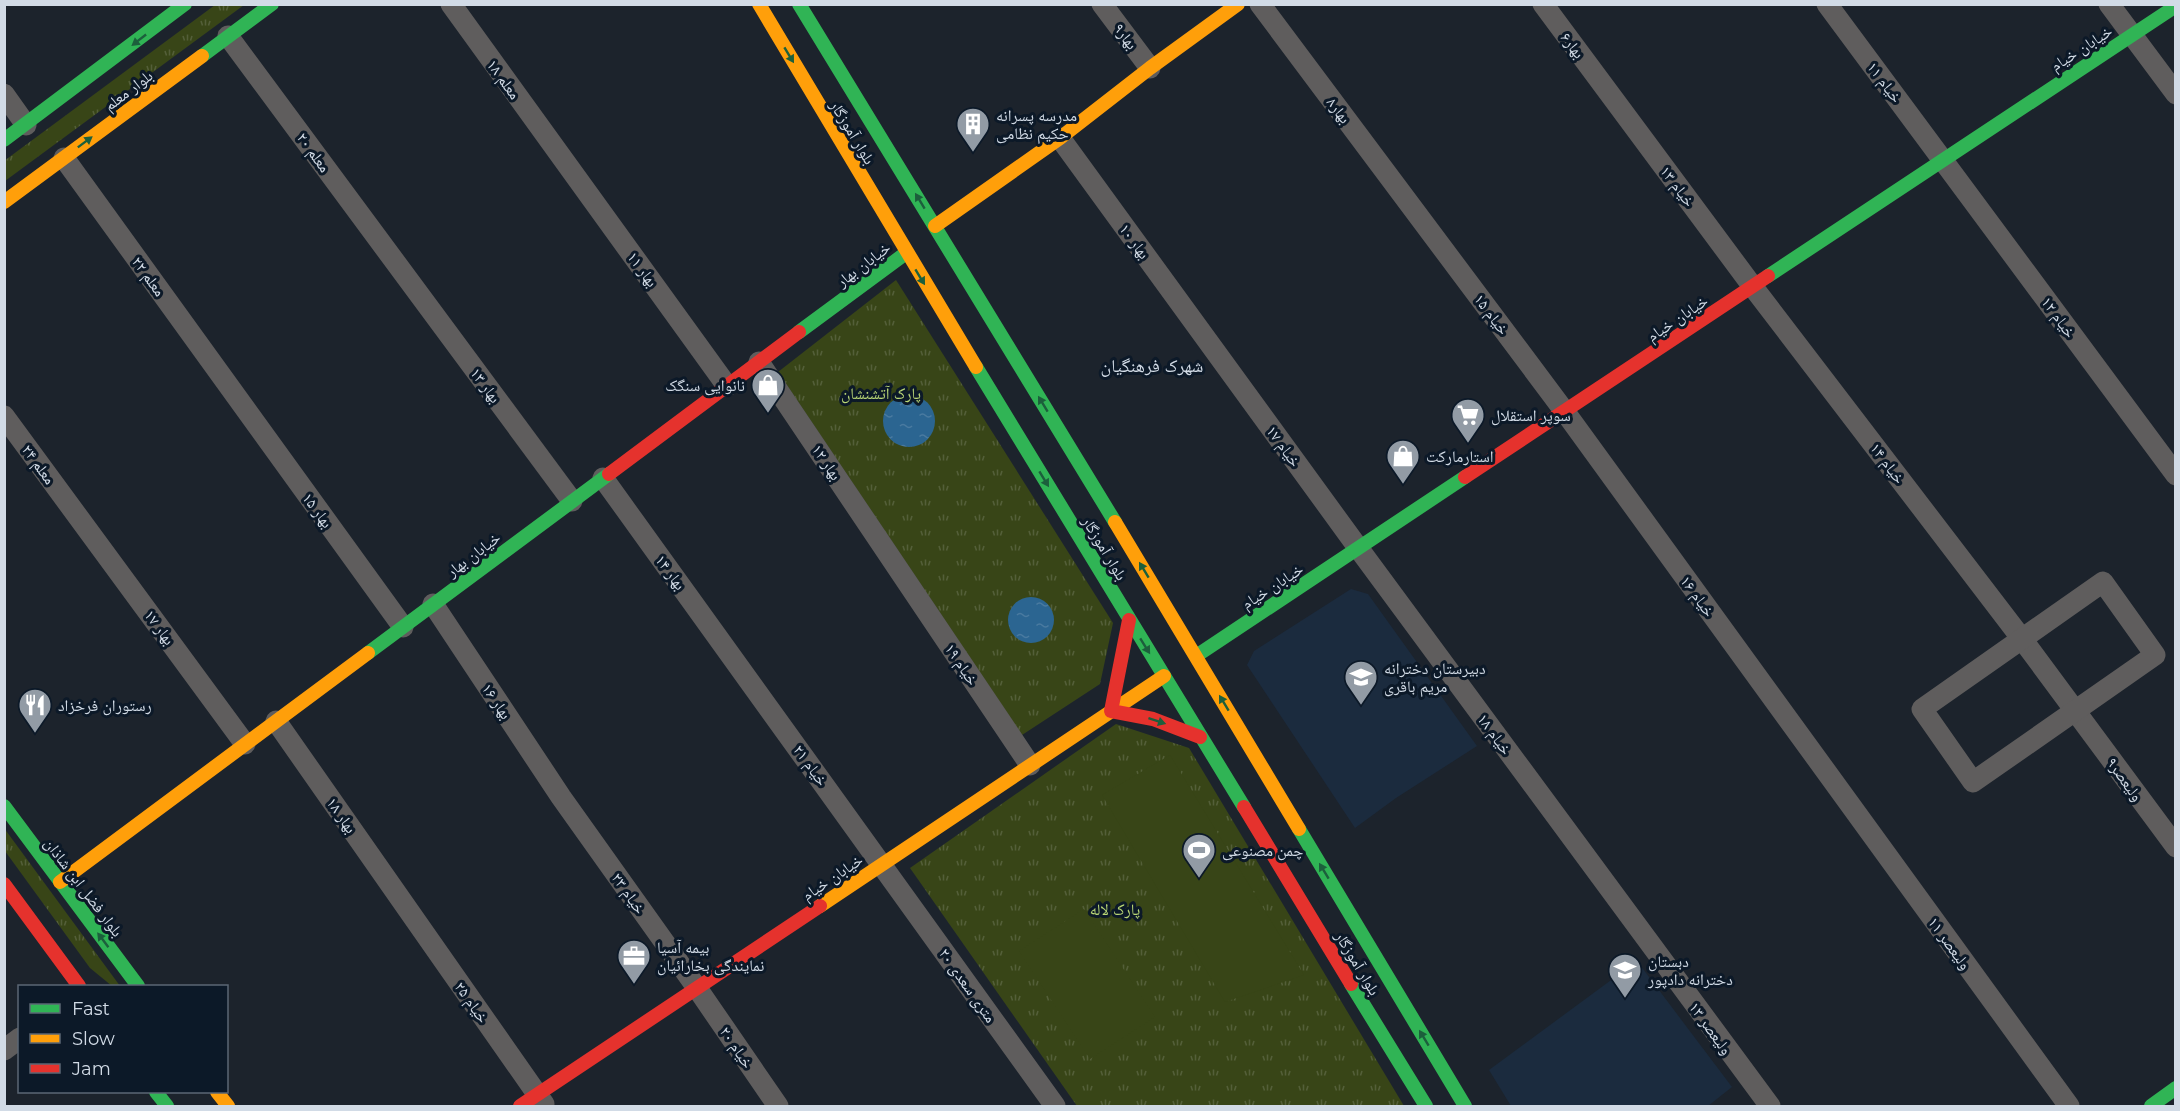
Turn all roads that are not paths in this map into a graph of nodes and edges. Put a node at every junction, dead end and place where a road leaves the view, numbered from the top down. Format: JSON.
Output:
{"nodes":[{"id":1,"x":185,"y":4,"type":"edge"},
{"id":2,"x":272,"y":4,"type":"edge"},
{"id":3,"x":451,"y":4,"type":"edge"},
{"id":4,"x":759,"y":4,"type":"edge"},
{"id":5,"x":799,"y":4,"type":"edge"},
{"id":6,"x":1102,"y":4,"type":"edge"},
{"id":7,"x":1238,"y":4,"type":"edge"},
{"id":8,"x":1260,"y":4,"type":"edge"},
{"id":9,"x":1543,"y":4,"type":"edge"},
{"id":10,"x":1827,"y":4,"type":"edge"},
{"id":11,"x":2109,"y":4,"type":"edge"},
{"id":12,"x":2175,"y":6,"type":"edge"},
{"id":13,"x":2132,"y":35,"type":"junction"},
{"id":14,"x":228,"y":36,"type":"junction"},
{"id":15,"x":1150,"y":68,"type":"junction"},
{"id":16,"x":1603,"y":85,"type":"joint"},
{"id":17,"x":4,"y":94,"type":"edge"},
{"id":18,"x":2175,"y":94,"type":"edge"},
{"id":19,"x":26,"y":125,"type":"junction"},
{"id":20,"x":1060,"y":138,"type":"junction"},
{"id":21,"x":4,"y":140,"type":"edge"},
{"id":22,"x":558,"y":153,"type":"joint"},
{"id":23,"x":64,"y":158,"type":"junction"},
{"id":24,"x":1943,"y":159,"type":"junction"},
{"id":25,"x":4,"y":202,"type":"edge"},
{"id":26,"x":1418,"y":216,"type":"joint"},
{"id":27,"x":935,"y":226,"type":"junction"},
{"id":28,"x":906,"y":253,"type":"junction"},
{"id":29,"x":400,"y":269,"type":"joint"},
{"id":30,"x":1753,"y":287,"type":"junction"},
{"id":31,"x":1209,"y":344,"type":"joint"},
{"id":32,"x":759,"y":362,"type":"junction"},
{"id":33,"x":727,"y":386,"type":"junction"},
{"id":34,"x":233,"y":393,"type":"joint"},
{"id":35,"x":1565,"y":412,"type":"junction"},
{"id":36,"x":4,"y":416,"type":"edge"},
{"id":37,"x":2175,"y":475,"type":"edge"},
{"id":38,"x":603,"y":478,"type":"junction"},
{"id":39,"x":572,"y":501,"type":"junction"},
{"id":40,"x":74,"y":511,"type":"joint"},
{"id":41,"x":1359,"y":549,"type":"junction"},
{"id":42,"x":894,"y":562,"type":"joint"},
{"id":43,"x":433,"y":604,"type":"junction"},
{"id":44,"x":1129,"y":620,"type":"junction"},
{"id":45,"x":403,"y":627,"type":"junction"},
{"id":46,"x":2022,"y":639,"type":"junction"},
{"id":47,"x":1196,"y":656,"type":"junction"},
{"id":48,"x":739,"y":667,"type":"joint"},
{"id":49,"x":1164,"y":676,"type":"junction"},
{"id":50,"x":1111,"y":711,"type":"junction"},
{"id":51,"x":2075,"y":711,"type":"junction"},
{"id":52,"x":276,"y":721,"type":"junction"},
{"id":53,"x":1200,"y":737,"type":"junction"},
{"id":54,"x":245,"y":744,"type":"junction"},
{"id":55,"x":1030,"y":765,"type":"junction"},
{"id":56,"x":1831,"y":780,"type":"joint"},
{"id":57,"x":561,"y":797,"type":"joint"},
{"id":58,"x":4,"y":806,"type":"edge"},
{"id":59,"x":2175,"y":847,"type":"edge"},
{"id":60,"x":882,"y":864,"type":"junction"},
{"id":61,"x":60,"y":882,"type":"junction"},
{"id":62,"x":4,"y":884,"type":"edge"},
{"id":63,"x":407,"y":908,"type":"joint"},
{"id":64,"x":1632,"y":920,"type":"joint"},
{"id":65,"x":78,"y":985,"type":"edge"},
{"id":66,"x":137,"y":985,"type":"edge"},
{"id":67,"x":697,"y":988,"type":"junction"},
{"id":68,"x":18,"y":1040,"type":"edge"},
{"id":69,"x":4,"y":1050,"type":"edge"},
{"id":70,"x":1426,"y":1075,"type":"junction"},
{"id":71,"x":2175,"y":1088,"type":"edge"},
{"id":72,"x":157,"y":1093,"type":"edge"},
{"id":73,"x":218,"y":1093,"type":"edge"},
{"id":74,"x":534,"y":1103,"type":"edge"},
{"id":75,"x":167,"y":1107,"type":"edge"},
{"id":76,"x":228,"y":1107,"type":"edge"},
{"id":77,"x":778,"y":1107,"type":"edge"},
{"id":78,"x":1055,"y":1107,"type":"edge"},
{"id":79,"x":1426,"y":1107,"type":"edge"},
{"id":80,"x":1465,"y":1107,"type":"edge"},
{"id":81,"x":1770,"y":1107,"type":"edge"},
{"id":82,"x":2069,"y":1107,"type":"edge"},
{"id":83,"x":2151,"y":1107,"type":"edge"}],
"edges":[{"from":1,"to":19,"type":"main road","name":"بلوار معلم","one_way":true},
{"from":2,"to":14,"type":"main road","name":"بلوار معلم"},
{"from":3,"to":22,"type":"street","name":"معلم ۱۸"},
{"from":4,"to":28,"type":"main road","name":"بلوار آموزگار","one_way":true},
{"from":27,"to":5,"type":"main road","name":"بلوار آموزگار","one_way":true},
{"from":6,"to":15,"type":"street","name":"بهار۹"},
{"from":7,"to":15,"type":"main road"},
{"from":8,"to":26,"type":"street","name":"بهار۸"},
{"from":9,"to":16,"type":"street","name":"بهار۶"},
{"from":10,"to":24,"type":"street","name":"خیام ۱۱"},
{"from":11,"to":13,"type":"street"},
{"from":12,"to":13,"type":"main road","name":"خیابان خیام"},
{"from":13,"to":18,"type":"street"},
{"from":13,"to":24,"type":"main road","name":"خیابان خیام"},
{"from":23,"to":14,"type":"main road","name":"بلوار معلم","one_way":true},
{"from":14,"to":29,"type":"street","name":"معلم ۲۰"},
{"from":15,"to":20,"type":"main road"},
{"from":16,"to":30,"type":"street","name":"خیام ۱۳"},
{"from":17,"to":19,"type":"street"},
{"from":19,"to":21,"type":"main road","name":"بلوار معلم"},
{"from":20,"to":27,"type":"main road"},
{"from":20,"to":31,"type":"street","name":"بهار ۱۰"},
{"from":22,"to":33,"type":"street","name":"بهار ۱۱"},
{"from":23,"to":25,"type":"main road","name":"بلوار معلم"},
{"from":23,"to":34,"type":"street","name":"معلم ۲۲"},
{"from":24,"to":30,"type":"main road","name":"خیابان خیام"},
{"from":24,"to":37,"type":"street","name":"خیام ۱۲"},
{"from":26,"to":35,"type":"street","name":"خیام ۱۵"},
{"from":47,"to":27,"type":"main road","name":"بلوار آموزگار","one_way":true},
{"from":28,"to":32,"type":"main road","name":"خیابان بهار"},
{"from":28,"to":44,"type":"main road","name":"بلوار آموزگار","one_way":true},
{"from":29,"to":39,"type":"street","name":"بهار ۱۳"},
{"from":30,"to":35,"type":"main road","name":"خیابان خیام"},
{"from":30,"to":46,"type":"street","name":"خیام ۱۴"},
{"from":31,"to":41,"type":"street","name":"خیام ۱۷"},
{"from":32,"to":33,"type":"main road","name":"خیابان بهار"},
{"from":32,"to":42,"type":"street","name":"بهار ۱۲"},
{"from":33,"to":38,"type":"main road","name":"خیابان بهار"},
{"from":34,"to":45,"type":"street","name":"بهار ۱۵"},
{"from":35,"to":41,"type":"main road","name":"خیابان خیام"},
{"from":35,"to":56,"type":"street","name":"خیام ۱۶"},
{"from":36,"to":40,"type":"street","name":"معلم ۲۴"},
{"from":38,"to":39,"type":"main road","name":"خیابان بهار"},
{"from":38,"to":48,"type":"street","name":"بهار ۱۴"},
{"from":39,"to":43,"type":"main road","name":"خیابان بهار"},
{"from":40,"to":54,"type":"street","name":"بهار ۱۷"},
{"from":41,"to":47,"type":"main road","name":"خیابان خیام"},
{"from":41,"to":64,"type":"street","name":"خیام ۱۸"},
{"from":42,"to":55,"type":"street","name":"خیام ۱۹"},
{"from":43,"to":45,"type":"main road","name":"خیابان بهار"},
{"from":43,"to":57,"type":"street","name":"بهار ۱۶"},
{"from":44,"to":49,"type":"main road","name":"بلوار آموزگار","one_way":true},
{"from":44,"to":50,"type":"main road"},
{"from":45,"to":52,"type":"main road","name":"خیابان بهار"},
{"from":46,"to":51,"type":"street","name":"خیام ۱۴"},
{"from":46,"to":51,"type":"street"},
{"from":46,"to":51,"type":"street"},
{"from":70,"to":47,"type":"main road","name":"بلوار آموزگار","one_way":true},
{"from":48,"to":60,"type":"street","name":"خیام ۲۱"},
{"from":49,"to":50,"type":"main road","name":"خیابان خیام"},
{"from":49,"to":53,"type":"main road","name":"بلوار آموزگار"},
{"from":50,"to":53,"type":"main road","one_way":true},
{"from":50,"to":55,"type":"main road","name":"خیابان خیام"},
{"from":51,"to":59,"type":"street","name":"ولیعصر۹"},
{"from":52,"to":54,"type":"main road","name":"خیابان بهار"},
{"from":52,"to":63,"type":"street","name":"بهار ۱۸"},
{"from":53,"to":70,"type":"main road","name":"بلوار آموزگار"},
{"from":54,"to":61,"type":"main road","name":"خیابان بهار"},
{"from":55,"to":60,"type":"main road","name":"خیابان خیام"},
{"from":56,"to":82,"type":"street","name":"ولیعصر ۱۱"},
{"from":57,"to":67,"type":"street","name":"خیام ۲۳"},
{"from":58,"to":61,"type":"main road","name":"بلوار فضل ابن شاذان"},
{"from":60,"to":67,"type":"main road","name":"خیابان خیام"},
{"from":60,"to":78,"type":"street","name":"۲۰ متری سعدی"},
{"from":66,"to":61,"type":"main road","name":"بلوار فضل ابن شاذان","one_way":true},
{"from":62,"to":65,"type":"main road"},
{"from":63,"to":74,"type":"street","name":"خیام ۲۵"},
{"from":64,"to":81,"type":"street","name":"ولیعصر ۱۳"},
{"from":67,"to":74,"type":"main road","name":"خیابان خیام"},
{"from":67,"to":77,"type":"street","name":"خیام ۲۰"},
{"from":68,"to":69,"type":"street"},
{"from":70,"to":79,"type":"main road","name":"بلوار آموزگار"},
{"from":70,"to":80,"type":"main road","name":"بلوار آموزگار"},
{"from":71,"to":83,"type":"main road"},
{"from":72,"to":75,"type":"main road"},
{"from":73,"to":76,"type":"main road"}]}
